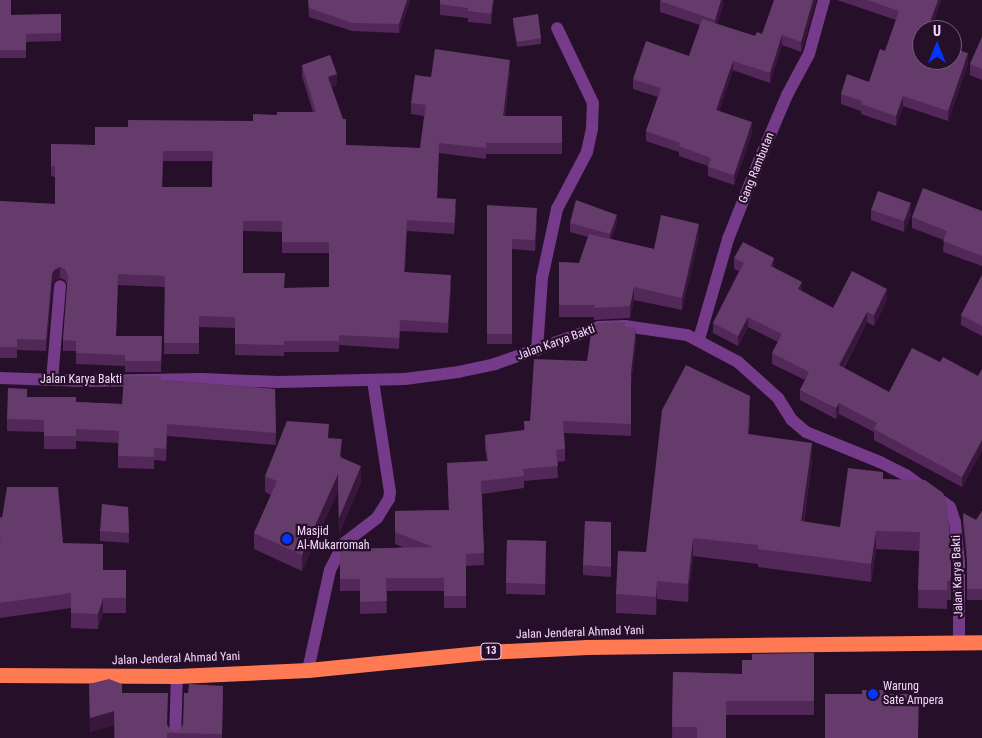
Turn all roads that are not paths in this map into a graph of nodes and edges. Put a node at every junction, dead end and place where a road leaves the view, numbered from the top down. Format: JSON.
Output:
{"nodes":[{"id":1,"x":824,"y":0,"type":"edge"},
{"id":2,"x":557,"y":28,"type":"dead end"},
{"id":3,"x":60,"y":286,"type":"dead end"},
{"id":4,"x":699,"y":339,"type":"junction"},
{"id":5,"x":537,"y":350,"type":"junction"},
{"id":6,"x":0,"y":378,"type":"edge"},
{"id":7,"x":52,"y":380,"type":"junction"},
{"id":8,"x":373,"y":381,"type":"junction"},
{"id":9,"x":959,"y":642,"type":"junction"},
{"id":10,"x":982,"y":642,"type":"edge"},
{"id":11,"x":308,"y":670,"type":"junction"},
{"id":12,"x":0,"y":675,"type":"edge"},
{"id":13,"x":178,"y":676,"type":"junction"},
{"id":14,"x":175,"y":738,"type":"edge"}],
"edges":[{"from":1,"to":4,"type":"street","name":"Gang Rambutan"},
{"from":2,"to":5,"type":"street"},
{"from":3,"to":7,"type":"street"},
{"from":4,"to":5,"type":"street","name":"Jalan Karya Bakti"},
{"from":4,"to":9,"type":"street","name":"Jalan Karya Bakti"},
{"from":5,"to":8,"type":"street","name":"Jalan Karya Bakti"},
{"from":6,"to":7,"type":"street","name":"Jalan Karya Bakti"},
{"from":7,"to":8,"type":"street","name":"Jalan Karya Bakti"},
{"from":8,"to":11,"type":"street"},
{"from":9,"to":10,"type":"highway","name":"Jalan Jenderal Ahmad Yani","number":"13"},
{"from":9,"to":11,"type":"highway","name":"Jalan Jenderal Ahmad Yani","number":"13"},
{"from":11,"to":13,"type":"highway","name":"Jalan Jenderal Ahmad Yani","number":"13"},
{"from":12,"to":13,"type":"highway","name":"Jalan Jenderal Ahmad Yani","number":"13"},
{"from":13,"to":14,"type":"street"}]}
